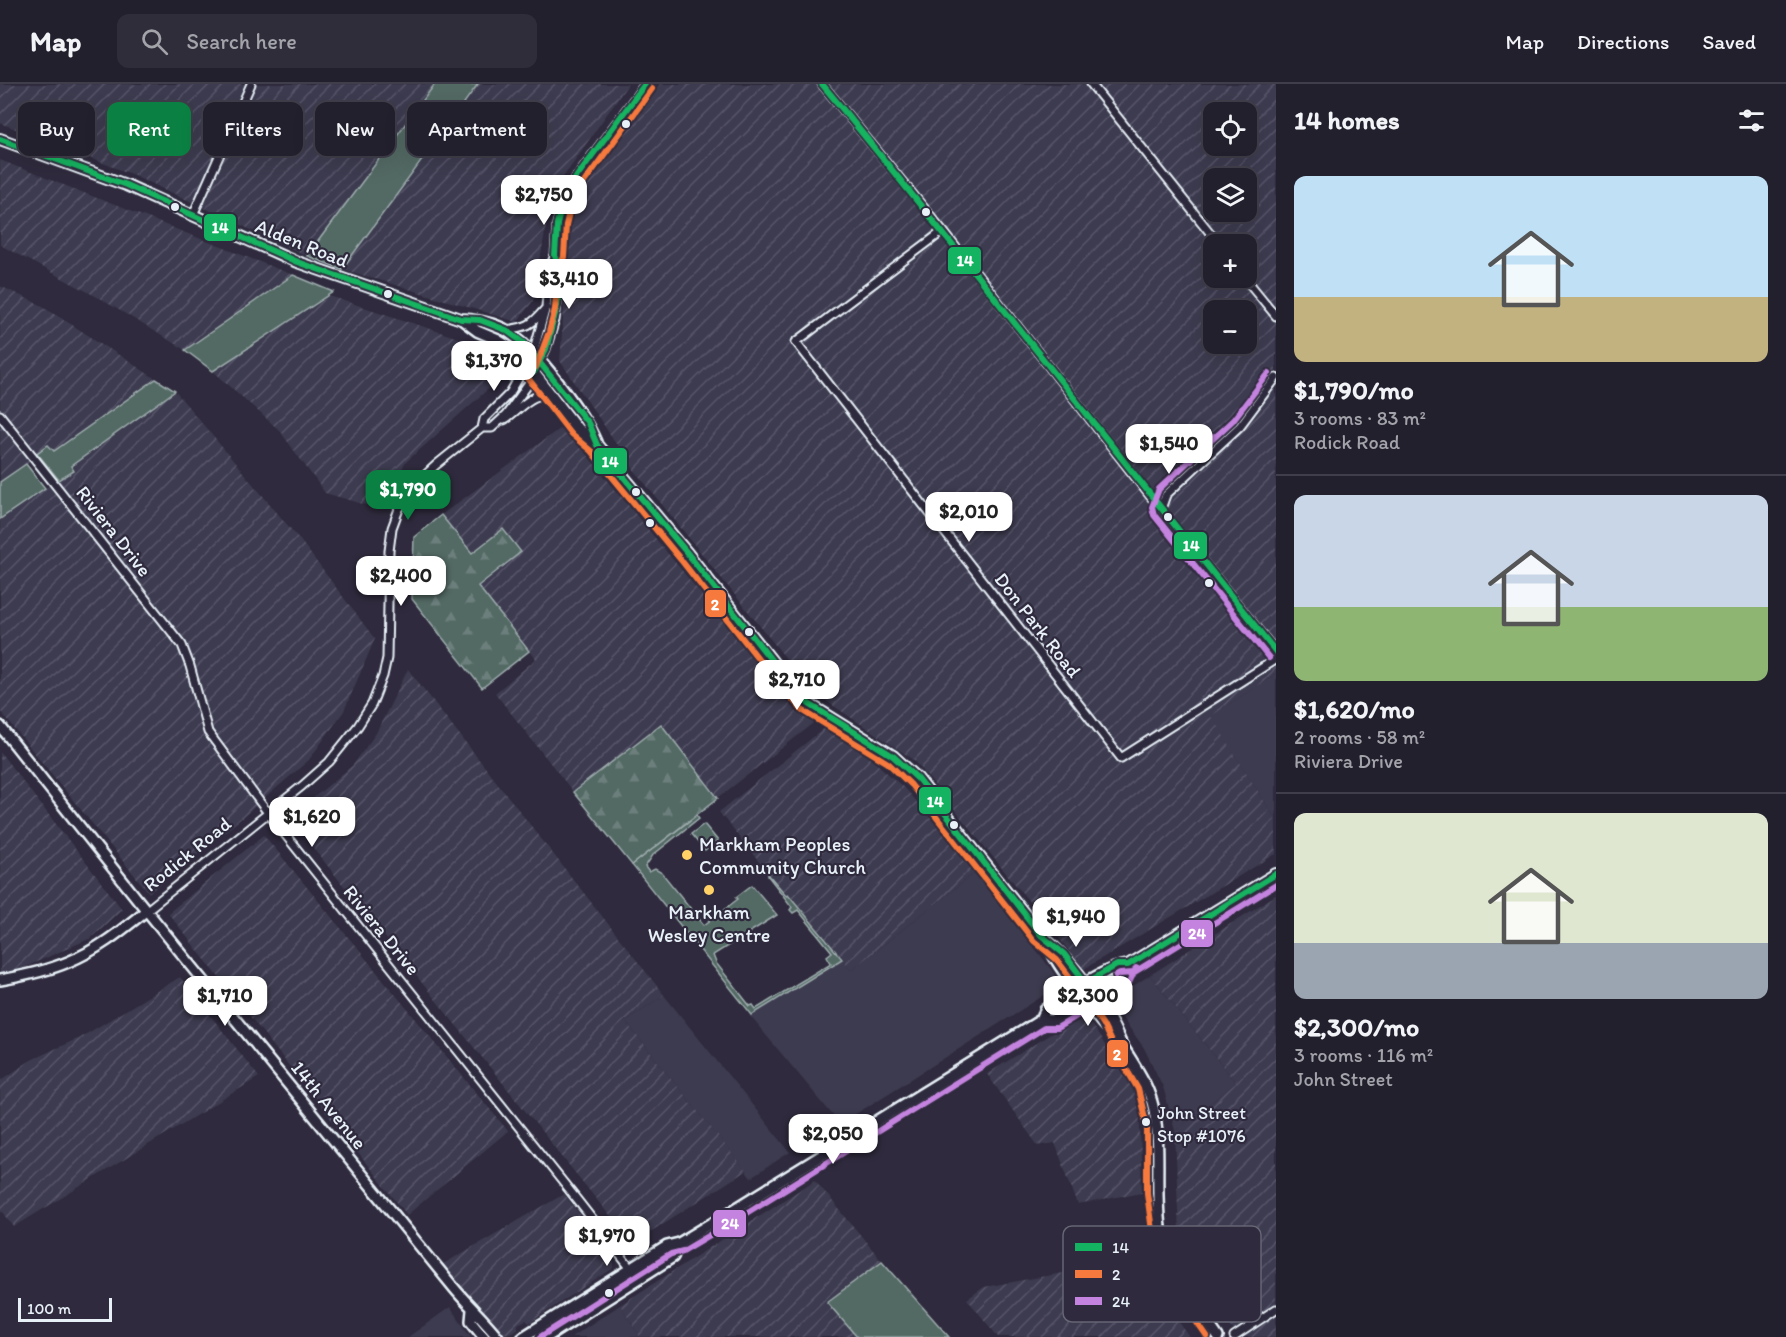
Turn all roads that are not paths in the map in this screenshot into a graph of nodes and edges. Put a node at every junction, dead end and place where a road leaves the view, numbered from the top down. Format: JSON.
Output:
{"nodes":[{"id":1,"x":251,"y":84,"type":"edge"},
{"id":2,"x":645,"y":84,"type":"edge"},
{"id":3,"x":822,"y":84,"type":"edge"},
{"id":4,"x":1090,"y":84,"type":"edge"},
{"id":5,"x":0,"y":139,"type":"edge"},
{"id":6,"x":194,"y":215,"type":"junction"},
{"id":7,"x":943,"y":231,"type":"junction"},
{"id":8,"x":1211,"y":234,"type":"edge"},
{"id":9,"x":555,"y":256,"type":"junction"},
{"id":10,"x":1253,"y":288,"type":"edge"},
{"id":11,"x":546,"y":307,"type":"junction"},
{"id":12,"x":1276,"y":316,"type":"edge"},
{"id":13,"x":461,"y":319,"type":"junction"},
{"id":14,"x":506,"y":330,"type":"junction"},
{"id":15,"x":533,"y":354,"type":"junction"},
{"id":16,"x":540,"y":362,"type":"junction"},
{"id":17,"x":531,"y":368,"type":"junction"},
{"id":18,"x":1276,"y":378,"type":"edge"},
{"id":19,"x":559,"y":404,"type":"junction"},
{"id":20,"x":0,"y":416,"type":"edge"},
{"id":21,"x":482,"y":428,"type":"junction"},
{"id":22,"x":492,"y":428,"type":"junction"},
{"id":23,"x":597,"y":445,"type":"junction"},
{"id":24,"x":1161,"y":509,"type":"junction"},
{"id":25,"x":1276,"y":652,"type":"edge"},
{"id":26,"x":1276,"y":658,"type":"edge"},
{"id":27,"x":0,"y":726,"type":"edge"},
{"id":28,"x":268,"y":813,"type":"junction"},
{"id":29,"x":1276,"y":874,"type":"edge"},
{"id":30,"x":147,"y":910,"type":"junction"},
{"id":31,"x":1041,"y":935,"type":"junction"},
{"id":32,"x":1128,"y":965,"type":"junction"},
{"id":33,"x":0,"y":980,"type":"edge"},
{"id":34,"x":1086,"y":983,"type":"junction"},
{"id":35,"x":1077,"y":989,"type":"junction"},
{"id":36,"x":1095,"y":995,"type":"junction"},
{"id":37,"x":1085,"y":1000,"type":"junction"},
{"id":38,"x":1042,"y":1019,"type":"junction"},
{"id":39,"x":1122,"y":1044,"type":"junction"},
{"id":40,"x":1161,"y":1226,"type":"edge"},
{"id":41,"x":679,"y":1243,"type":"junction"},
{"id":42,"x":630,"y":1268,"type":"junction"},
{"id":43,"x":638,"y":1278,"type":"junction"},
{"id":44,"x":1276,"y":1309,"type":"edge"},
{"id":45,"x":472,"y":1310,"type":"junction"},
{"id":46,"x":1261,"y":1319,"type":"edge"},
{"id":47,"x":1207,"y":1322,"type":"edge"},
{"id":48,"x":1256,"y":1322,"type":"edge"},
{"id":49,"x":543,"y":1324,"type":"junction"},
{"id":50,"x":548,"y":1336,"type":"edge"},
{"id":51,"x":484,"y":1337,"type":"edge"},
{"id":52,"x":498,"y":1337,"type":"edge"},
{"id":53,"x":523,"y":1337,"type":"edge"},
{"id":54,"x":1218,"y":1337,"type":"edge"},
{"id":55,"x":1234,"y":1337,"type":"edge"}],
"edges":[{"from":1,"to":6,"type":"street"},
{"from":2,"to":9,"type":"street"},
{"from":3,"to":7,"type":"street"},
{"from":4,"to":8,"type":"street"},
{"from":5,"to":6,"type":"main road","name":"Alden Road"},
{"from":6,"to":13,"type":"main road","name":"Alden Road"},
{"from":7,"to":24,"type":"street"},
{"from":7,"to":26,"type":"street","name":"Don Park Road"},
{"from":9,"to":11,"type":"street"},
{"from":9,"to":16,"type":"street"},
{"from":10,"to":12,"type":"street"},
{"from":11,"to":14,"type":"street"},
{"from":11,"to":15,"type":"street"},
{"from":13,"to":14,"type":"main road","name":"Alden Road"},
{"from":13,"to":17,"type":"main road","name":"Alden Road"},
{"from":14,"to":15,"type":"main road","name":"Alden Road"},
{"from":15,"to":16,"type":"main road","name":"Alden Road"},
{"from":15,"to":17,"type":"street"},
{"from":16,"to":17,"type":"street"},
{"from":16,"to":23,"type":"main road","name":"Alden Road"},
{"from":17,"to":19,"type":"main road","name":"Alden Road"},
{"from":17,"to":21,"type":"street","name":"Rodick Road"},
{"from":17,"to":22,"type":"street"},
{"from":18,"to":24,"type":"street"},
{"from":19,"to":22,"type":"street"},
{"from":19,"to":23,"type":"main road","name":"Alden Road"},
{"from":20,"to":28,"type":"street","name":"Riviera Drive"},
{"from":21,"to":22,"type":"street"},
{"from":21,"to":28,"type":"street","name":"Rodick Road"},
{"from":23,"to":31,"type":"main road"},
{"from":24,"to":25,"type":"street"},
{"from":27,"to":30,"type":"main road","name":"14th Avenue"},
{"from":28,"to":30,"type":"street","name":"Rodick Road"},
{"from":28,"to":42,"type":"street","name":"Riviera Drive"},
{"from":29,"to":32,"type":"main road"},
{"from":30,"to":33,"type":"main road","name":"Rodick Road"},
{"from":30,"to":45,"type":"main road","name":"14th Avenue"},
{"from":31,"to":34,"type":"main road"},
{"from":31,"to":35,"type":"main road"},
{"from":32,"to":34,"type":"main road"},
{"from":32,"to":36,"type":"main road"},
{"from":34,"to":35,"type":"main road"},
{"from":34,"to":36,"type":"main road"},
{"from":35,"to":37,"type":"main road"},
{"from":35,"to":38,"type":"main road"},
{"from":36,"to":37,"type":"main road"},
{"from":36,"to":39,"type":"main road"},
{"from":37,"to":38,"type":"main road"},
{"from":37,"to":39,"type":"main road"},
{"from":38,"to":41,"type":"main road"},
{"from":39,"to":40,"type":"main road"},
{"from":41,"to":42,"type":"main road"},
{"from":41,"to":43,"type":"main road"},
{"from":42,"to":43,"type":"street","name":"Riviera Drive"},
{"from":42,"to":49,"type":"main road"},
{"from":43,"to":50,"type":"main road"},
{"from":44,"to":46,"type":"street"},
{"from":45,"to":51,"type":"main road","name":"14th Avenue"},
{"from":45,"to":52,"type":"main road","name":"14th Avenue"},
{"from":47,"to":54,"type":"main road"},
{"from":48,"to":55,"type":"street"},
{"from":49,"to":50,"type":"main road"},
{"from":49,"to":53,"type":"main road"}]}
